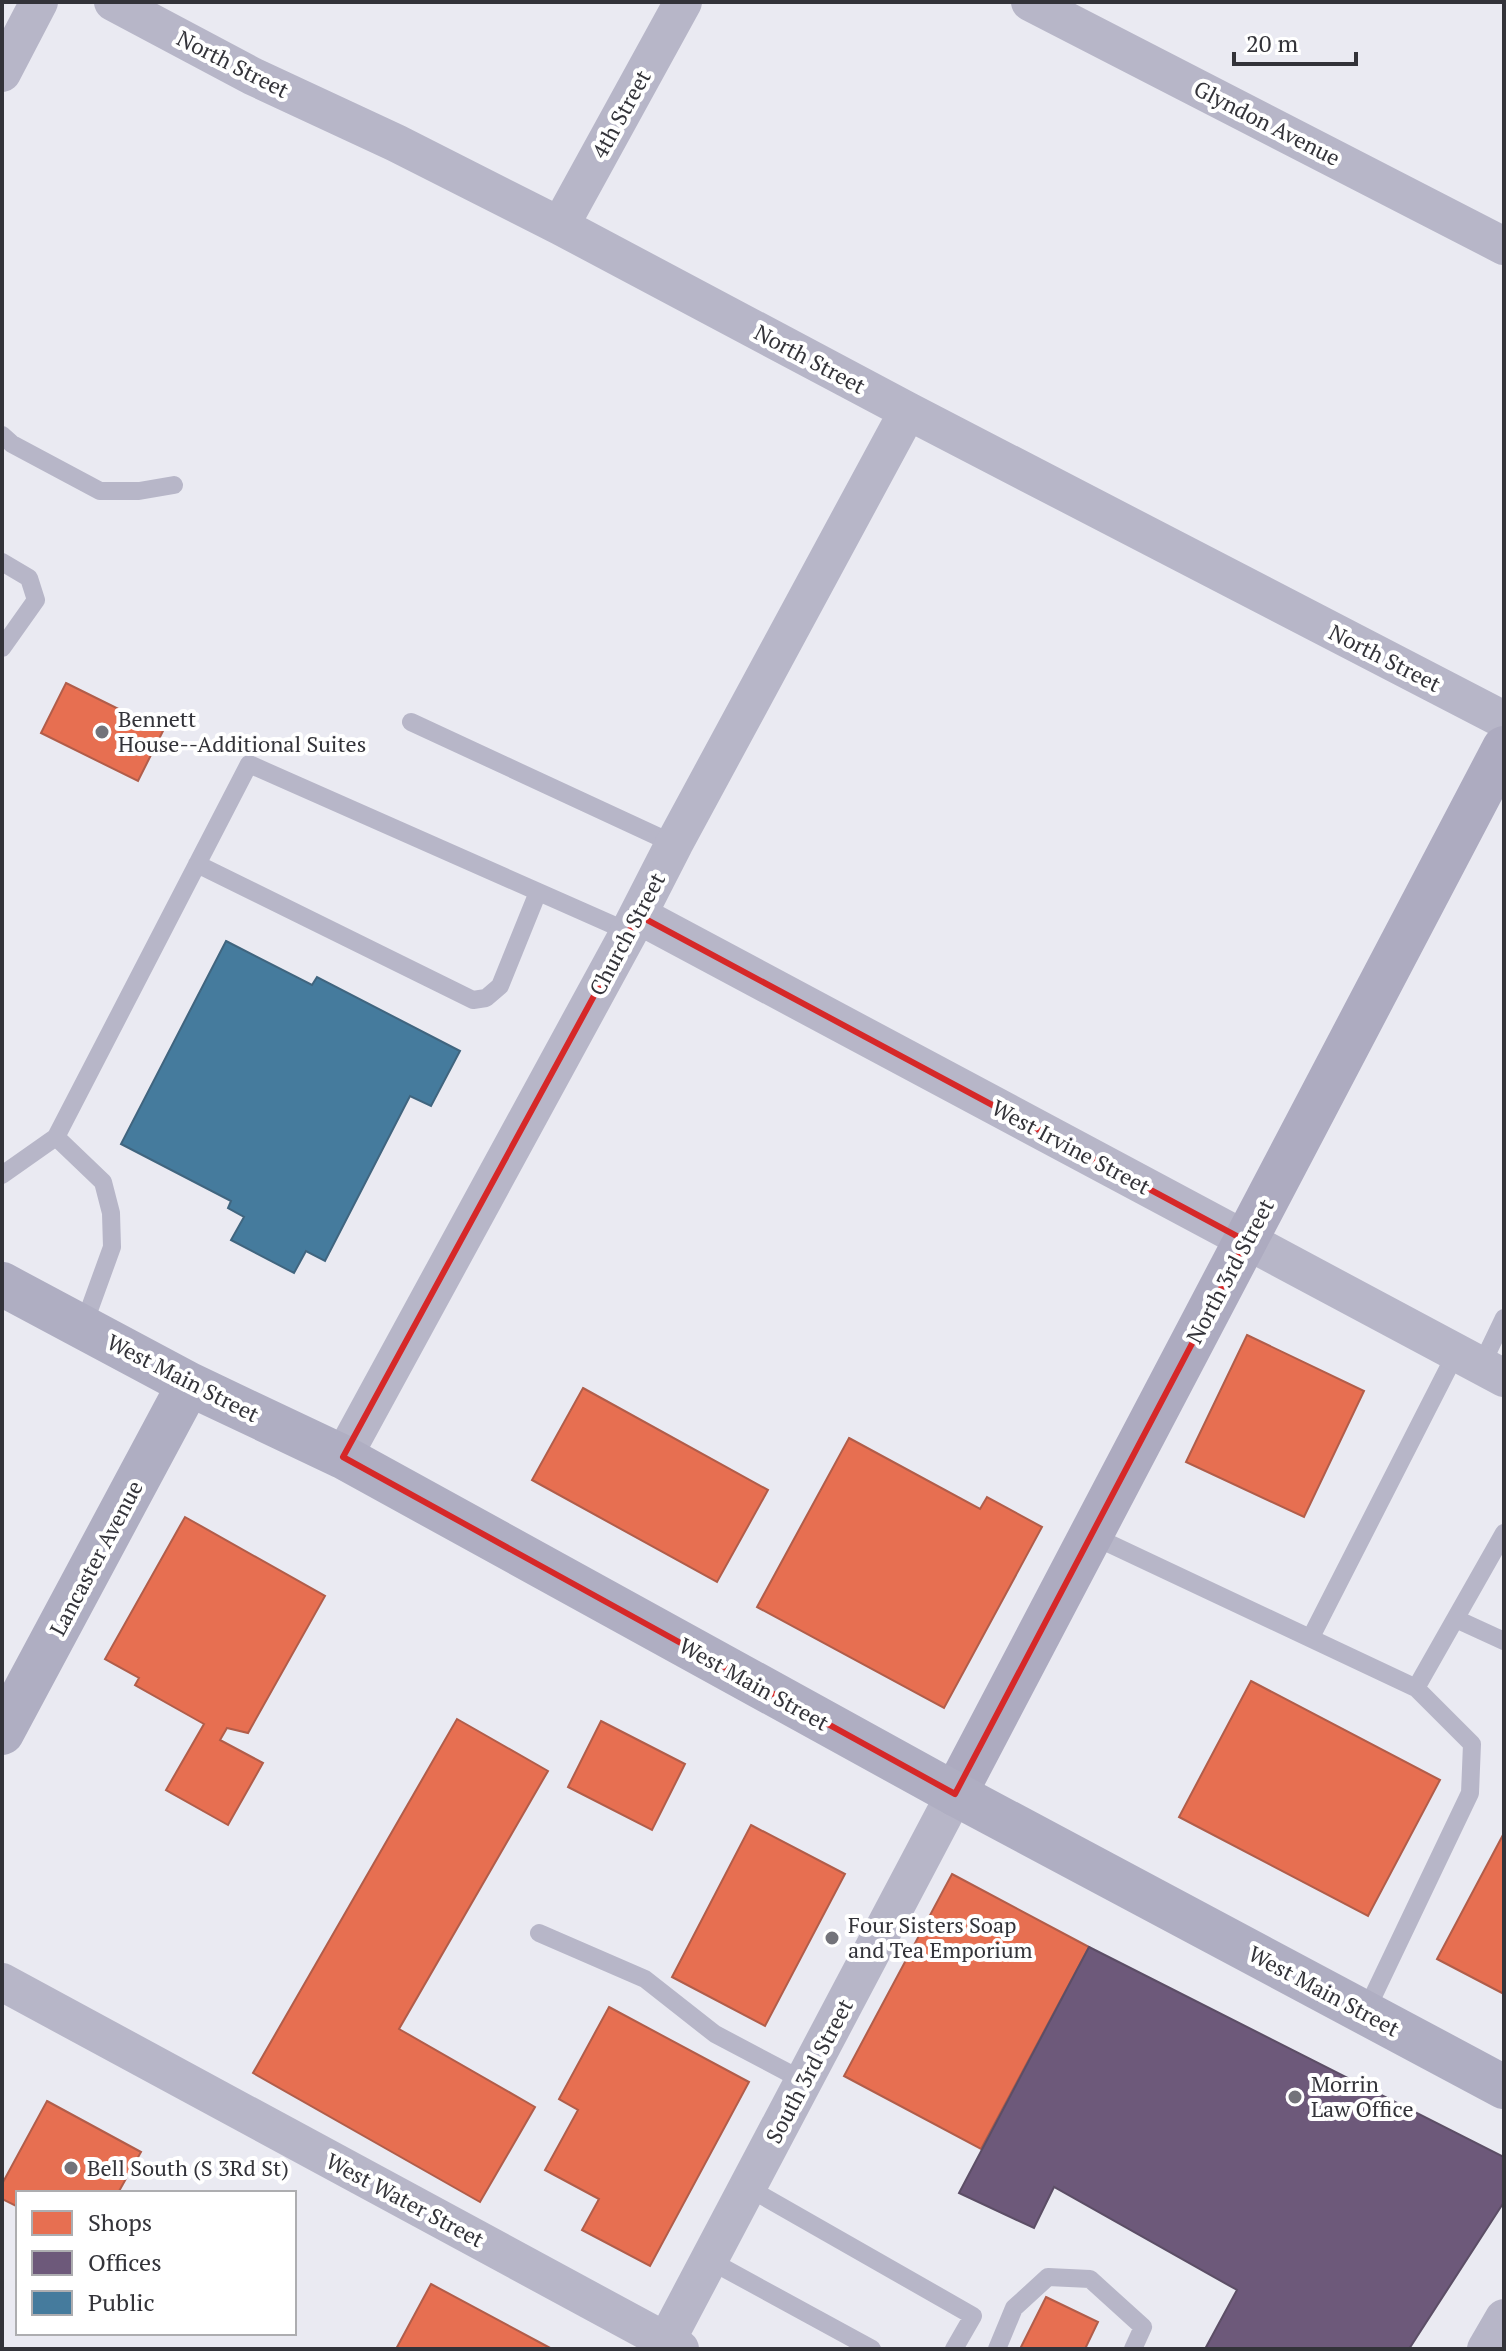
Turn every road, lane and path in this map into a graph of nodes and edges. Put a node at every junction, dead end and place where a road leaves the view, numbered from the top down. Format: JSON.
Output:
{"nodes":[{"id":1,"x":39,"y":2,"type":"edge"},
{"id":2,"x":113,"y":2,"type":"edge"},
{"id":3,"x":683,"y":2,"type":"edge"},
{"id":4,"x":1030,"y":2,"type":"edge"},
{"id":5,"x":2,"y":73,"type":"edge"},
{"id":6,"x":560,"y":226,"type":"junction"},
{"id":7,"x":1504,"y":246,"type":"edge"},
{"id":8,"x":908,"y":411,"type":"junction"},
{"id":9,"x":2,"y":435,"type":"edge"},
{"id":10,"x":174,"y":485,"type":"dead end"},
{"id":11,"x":2,"y":562,"type":"edge"},
{"id":12,"x":2,"y":648,"type":"edge"},
{"id":13,"x":1504,"y":720,"type":"edge"},
{"id":14,"x":411,"y":722,"type":"dead end"},
{"id":15,"x":1504,"y":748,"type":"edge"},
{"id":16,"x":674,"y":844,"type":"junction"},
{"id":17,"x":197,"y":864,"type":"junction"},
{"id":18,"x":538,"y":892,"type":"junction"},
{"id":19,"x":634,"y":924,"type":"junction"},
{"id":20,"x":56,"y":1137,"type":"junction"},
{"id":21,"x":2,"y":1175,"type":"edge"},
{"id":22,"x":1246,"y":1241,"type":"junction"},
{"id":23,"x":2,"y":1284,"type":"edge"},
{"id":24,"x":1504,"y":1318,"type":"edge"},
{"id":25,"x":83,"y":1327,"type":"junction"},
{"id":26,"x":1481,"y":1366,"type":"edge"},
{"id":27,"x":189,"y":1384,"type":"junction"},
{"id":28,"x":343,"y":1457,"type":"junction"},
{"id":29,"x":1504,"y":1533,"type":"edge"},
{"id":30,"x":1091,"y":1535,"type":"junction"},
{"id":31,"x":1456,"y":1619,"type":"junction"},
{"id":32,"x":1311,"y":1637,"type":"junction"},
{"id":33,"x":1504,"y":1641,"type":"edge"},
{"id":34,"x":1416,"y":1688,"type":"junction"},
{"id":35,"x":2,"y":1733,"type":"edge"},
{"id":36,"x":955,"y":1794,"type":"junction"},
{"id":37,"x":539,"y":1933,"type":"dead end"},
{"id":38,"x":2,"y":1982,"type":"edge"},
{"id":39,"x":1365,"y":2013,"type":"junction"},
{"id":40,"x":804,"y":2081,"type":"junction"},
{"id":41,"x":1504,"y":2087,"type":"edge"},
{"id":42,"x":747,"y":2187,"type":"junction"},
{"id":43,"x":709,"y":2260,"type":"junction"},
{"id":44,"x":1504,"y":2318,"type":"edge"},
{"id":45,"x":670,"y":2346,"type":"edge"},
{"id":46,"x":872,"y":2349,"type":"edge"},
{"id":47,"x":954,"y":2349,"type":"edge"},
{"id":48,"x":997,"y":2349,"type":"edge"},
{"id":49,"x":1133,"y":2349,"type":"edge"},
{"id":50,"x":1486,"y":2349,"type":"edge"}],
"edges":[{"from":1,"to":5,"type":"street"},
{"from":2,"to":6,"type":"street","name":"North Street"},
{"from":3,"to":6,"type":"street","name":"4th Street"},
{"from":4,"to":7,"type":"street","name":"Glyndon Avenue"},
{"from":6,"to":8,"type":"street","name":"North Street"},
{"from":8,"to":13,"type":"street","name":"North Street"},
{"from":8,"to":16,"type":"street","name":"Church Street"},
{"from":9,"to":10,"type":"lane"},
{"from":11,"to":12,"type":"lane"},
{"from":14,"to":16,"type":"lane"},
{"from":15,"to":22,"type":"street","name":"North 3rd Street"},
{"from":16,"to":19,"type":"street","name":"Church Street"},
{"from":17,"to":18,"type":"lane"},
{"from":17,"to":18,"type":"lane"},
{"from":17,"to":20,"type":"lane"},
{"from":18,"to":19,"type":"lane"},
{"from":19,"to":22,"type":"street","name":"West Irvine Street"},
{"from":19,"to":28,"type":"street","name":"Church Street"},
{"from":20,"to":21,"type":"lane"},
{"from":20,"to":25,"type":"lane"},
{"from":22,"to":26,"type":"street","name":"West Irvine Street"},
{"from":22,"to":30,"type":"street","name":"North 3rd Street"},
{"from":23,"to":25,"type":"main road","name":"West Main Street"},
{"from":24,"to":26,"type":"lane"},
{"from":25,"to":27,"type":"main road","name":"West Main Street"},
{"from":26,"to":32,"type":"lane"},
{"from":27,"to":28,"type":"main road","name":"West Main Street"},
{"from":27,"to":35,"type":"main road","name":"Lancaster Avenue"},
{"from":28,"to":36,"type":"main road","name":"West Main Street"},
{"from":29,"to":31,"type":"lane"},
{"from":30,"to":32,"type":"lane"},
{"from":30,"to":36,"type":"street","name":"North 3rd Street"},
{"from":31,"to":33,"type":"lane"},
{"from":31,"to":34,"type":"lane"},
{"from":32,"to":34,"type":"lane"},
{"from":34,"to":39,"type":"lane"},
{"from":36,"to":39,"type":"main road","name":"West Main Street"},
{"from":36,"to":40,"type":"street","name":"South 3rd Street"},
{"from":37,"to":40,"type":"lane"},
{"from":38,"to":45,"type":"street","name":"West Water Street"},
{"from":39,"to":41,"type":"main road","name":"West Main Street"},
{"from":40,"to":42,"type":"street","name":"South 3rd Street"},
{"from":42,"to":43,"type":"street","name":"South 3rd Street"},
{"from":42,"to":47,"type":"lane"},
{"from":43,"to":45,"type":"street","name":"South 3rd Street"},
{"from":43,"to":46,"type":"lane"},
{"from":44,"to":50,"type":"street"},
{"from":48,"to":49,"type":"lane"}]}
